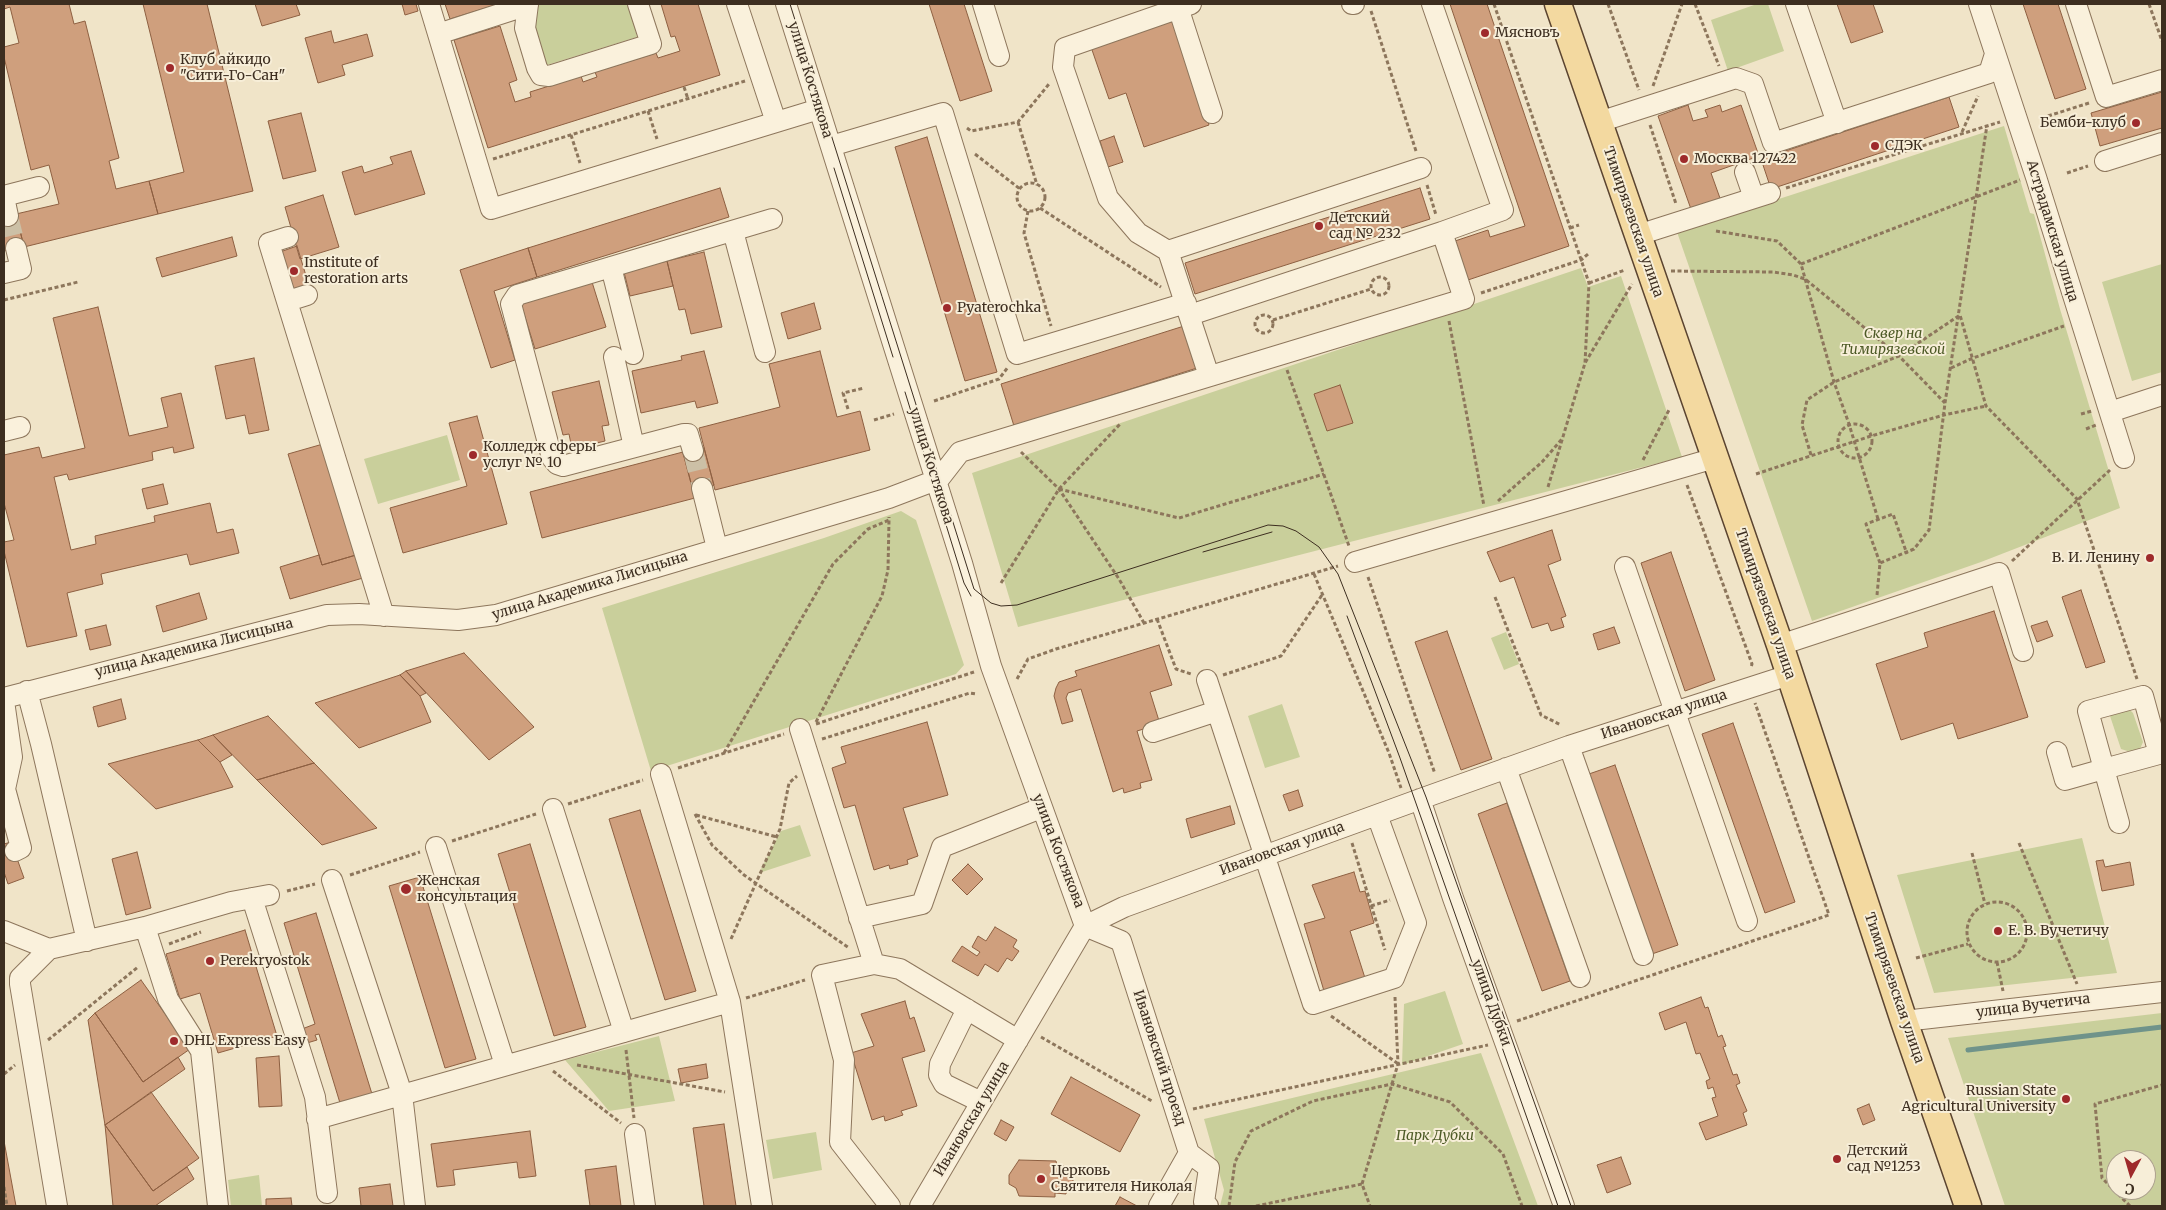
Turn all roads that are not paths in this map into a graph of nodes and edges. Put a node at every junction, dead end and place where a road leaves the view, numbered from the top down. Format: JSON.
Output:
{"nodes":[{"id":1,"x":429,"y":4,"type":"edge"},
{"id":2,"x":528,"y":4,"type":"edge"},
{"id":3,"x":638,"y":4,"type":"edge"},
{"id":4,"x":737,"y":4,"type":"edge"},
{"id":5,"x":786,"y":4,"type":"edge"},
{"id":6,"x":983,"y":4,"type":"edge"},
{"id":7,"x":1432,"y":4,"type":"edge"},
{"id":8,"x":1558,"y":4,"type":"edge"},
{"id":9,"x":1796,"y":4,"type":"edge"},
{"id":10,"x":1978,"y":4,"type":"edge"},
{"id":11,"x":2076,"y":4,"type":"edge"},
{"id":12,"x":1182,"y":5,"type":"edge"},
{"id":13,"x":438,"y":34,"type":"junction"},
{"id":14,"x":999,"y":56,"type":"dead end"},
{"id":15,"x":1992,"y":64,"type":"junction"},
{"id":16,"x":2162,"y":80,"type":"edge"},
{"id":17,"x":819,"y":109,"type":"junction"},
{"id":18,"x":1212,"y":113,"type":"dead end"},
{"id":19,"x":776,"y":122,"type":"junction"},
{"id":20,"x":1598,"y":122,"type":"junction"},
{"id":21,"x":1837,"y":123,"type":"junction"},
{"id":22,"x":2162,"y":143,"type":"edge"},
{"id":23,"x":830,"y":146,"type":"junction"},
{"id":24,"x":2105,"y":161,"type":"dead end"},
{"id":25,"x":1421,"y":168,"type":"road end"},
{"id":26,"x":1746,"y":172,"type":"dead end"},
{"id":27,"x":39,"y":187,"type":"dead end"},
{"id":28,"x":5,"y":203,"type":"edge"},
{"id":29,"x":772,"y":219,"type":"dead end"},
{"id":30,"x":733,"y":231,"type":"junction"},
{"id":31,"x":1442,"y":232,"type":"junction"},
{"id":32,"x":1638,"y":235,"type":"junction"},
{"id":33,"x":288,"y":237,"type":"dead end"},
{"id":34,"x":16,"y":248,"type":"tunnel mouth"},
{"id":35,"x":1168,"y":251,"type":"junction"},
{"id":36,"x":611,"y":267,"type":"junction"},
{"id":37,"x":4,"y":273,"type":"edge"},
{"id":38,"x":307,"y":295,"type":"dead end"},
{"id":39,"x":288,"y":302,"type":"junction"},
{"id":40,"x":1188,"y":309,"type":"junction"},
{"id":41,"x":765,"y":352,"type":"dead end"},
{"id":42,"x":1209,"y":376,"type":"junction"},
{"id":43,"x":2162,"y":395,"type":"edge"},
{"id":44,"x":2110,"y":412,"type":"junction"},
{"id":45,"x":634,"y":448,"type":"junction"},
{"id":46,"x":693,"y":451,"type":"tunnel mouth"},
{"id":47,"x":1715,"y":458,"type":"junction"},
{"id":48,"x":2124,"y":458,"type":"road end"},
{"id":49,"x":935,"y":480,"type":"junction"},
{"id":50,"x":702,"y":488,"type":"tunnel mouth"},
{"id":51,"x":717,"y":548,"type":"junction"},
{"id":52,"x":1358,"y":560,"type":"road end"},
{"id":53,"x":1625,"y":567,"type":"dead end"},
{"id":54,"x":384,"y":616,"type":"junction"},
{"id":55,"x":1780,"y":646,"type":"junction"},
{"id":56,"x":2023,"y":650,"type":"dead end"},
{"id":57,"x":1790,"y":675,"type":"junction"},
{"id":58,"x":1207,"y":680,"type":"road end"},
{"id":59,"x":26,"y":691,"type":"junction"},
{"id":60,"x":4,"y":699,"type":"edge"},
{"id":61,"x":1217,"y":710,"type":"junction"},
{"id":62,"x":1675,"y":712,"type":"junction"},
{"id":63,"x":1153,"y":732,"type":"dead end"},
{"id":64,"x":806,"y":733,"type":"road end"},
{"id":65,"x":1569,"y":746,"type":"junction"},
{"id":66,"x":2057,"y":752,"type":"dead end"},
{"id":67,"x":1506,"y":768,"type":"junction"},
{"id":68,"x":2104,"y":769,"type":"junction"},
{"id":69,"x":661,"y":774,"type":"road end"},
{"id":70,"x":1411,"y":795,"type":"junction"},
{"id":71,"x":1041,"y":808,"type":"junction"},
{"id":72,"x":553,"y":809,"type":"road end"},
{"id":73,"x":1378,"y":815,"type":"junction"},
{"id":74,"x":2119,"y":823,"type":"dead end"},
{"id":75,"x":436,"y":847,"type":"road end"},
{"id":76,"x":15,"y":851,"type":"dead end"},
{"id":77,"x":1265,"y":856,"type":"junction"},
{"id":78,"x":332,"y":880,"type":"road end"},
{"id":79,"x":859,"y":918,"type":"junction"},
{"id":80,"x":1747,"y":921,"type":"dead end"},
{"id":81,"x":1085,"y":926,"type":"junction"},
{"id":82,"x":145,"y":927,"type":"junction"},
{"id":83,"x":4,"y":931,"type":"edge"},
{"id":84,"x":87,"y":941,"type":"junction"},
{"id":85,"x":49,"y":949,"type":"junction"},
{"id":86,"x":1643,"y":955,"type":"dead end"},
{"id":87,"x":868,"y":966,"type":"junction"},
{"id":88,"x":1580,"y":977,"type":"dead end"},
{"id":89,"x":2162,"y":992,"type":"edge"},
{"id":90,"x":730,"y":1002,"type":"junction"},
{"id":91,"x":967,"y":1009,"type":"junction"},
{"id":92,"x":1904,"y":1020,"type":"junction"},
{"id":93,"x":624,"y":1032,"type":"junction"},
{"id":94,"x":1027,"y":1037,"type":"junction"},
{"id":95,"x":505,"y":1065,"type":"junction"},
{"id":96,"x":402,"y":1094,"type":"junction"},
{"id":97,"x":982,"y":1102,"type":"junction"},
{"id":98,"x":317,"y":1118,"type":"junction"},
{"id":99,"x":635,"y":1134,"type":"road end"},
{"id":100,"x":1189,"y":1152,"type":"junction"},
{"id":101,"x":327,"y":1192,"type":"dead end"},
{"id":102,"x":57,"y":1206,"type":"edge"},
{"id":103,"x":218,"y":1206,"type":"edge"},
{"id":104,"x":415,"y":1206,"type":"edge"},
{"id":105,"x":645,"y":1206,"type":"edge"},
{"id":106,"x":762,"y":1206,"type":"edge"},
{"id":107,"x":890,"y":1206,"type":"edge"},
{"id":108,"x":920,"y":1206,"type":"edge"},
{"id":109,"x":1159,"y":1206,"type":"edge"},
{"id":110,"x":1208,"y":1206,"type":"edge"},
{"id":111,"x":1564,"y":1206,"type":"edge"},
{"id":112,"x":1968,"y":1206,"type":"edge"}],
"edges":[{"from":1,"to":13,"type":"street"},
{"from":2,"to":3,"type":"street"},
{"from":2,"to":13,"type":"street"},
{"from":4,"to":19,"type":"street"},
{"from":5,"to":17,"type":"street","name":"улица Костякова"},
{"from":6,"to":14,"type":"street"},
{"from":7,"to":31,"type":"street"},
{"from":8,"to":20,"type":"main road","name":"Тимирязевская улица"},
{"from":9,"to":21,"type":"street"},
{"from":10,"to":15,"type":"street","name":"Астрадамская улица"},
{"from":11,"to":16,"type":"street"},
{"from":12,"to":18,"type":"street"},
{"from":12,"to":35,"type":"street"},
{"from":13,"to":19,"type":"street"},
{"from":15,"to":21,"type":"street"},
{"from":15,"to":44,"type":"street","name":"Астрадамская улица"},
{"from":17,"to":19,"type":"street"},
{"from":17,"to":23,"type":"street","name":"улица Костякова"},
{"from":20,"to":21,"type":"street"},
{"from":20,"to":32,"type":"main road","name":"Тимирязевская улица"},
{"from":22,"to":24,"type":"street"},
{"from":23,"to":40,"type":"street"},
{"from":23,"to":49,"type":"street","name":"улица Костякова"},
{"from":25,"to":35,"type":"street"},
{"from":26,"to":32,"type":"street"},
{"from":27,"to":28,"type":"street"},
{"from":29,"to":30,"type":"street"},
{"from":30,"to":36,"type":"street"},
{"from":30,"to":41,"type":"street"},
{"from":31,"to":40,"type":"street"},
{"from":31,"to":42,"type":"street"},
{"from":32,"to":47,"type":"main road","name":"Тимирязевская улица"},
{"from":33,"to":39,"type":"street"},
{"from":34,"to":37,"type":"street"},
{"from":35,"to":40,"type":"street"},
{"from":36,"to":45,"type":"street"},
{"from":36,"to":45,"type":"street"},
{"from":38,"to":39,"type":"street"},
{"from":39,"to":54,"type":"street"},
{"from":40,"to":42,"type":"street"},
{"from":42,"to":49,"type":"street"},
{"from":43,"to":44,"type":"street"},
{"from":44,"to":48,"type":"street","name":"Астрадамская улица"},
{"from":45,"to":46,"type":"street"},
{"from":47,"to":52,"type":"street"},
{"from":47,"to":55,"type":"main road","name":"Тимирязевская улица"},
{"from":49,"to":51,"type":"street","name":"улица Академика Лисицына"},
{"from":49,"to":71,"type":"street","name":"улица Костякова"},
{"from":50,"to":51,"type":"street"},
{"from":51,"to":54,"type":"street","name":"улица Академика Лисицына"},
{"from":53,"to":62,"type":"street"},
{"from":54,"to":59,"type":"street","name":"улица Академика Лисицына"},
{"from":55,"to":56,"type":"street"},
{"from":55,"to":57,"type":"main road","name":"Тимирязевская улица"},
{"from":57,"to":62,"type":"street","name":"Ивановская улица"},
{"from":57,"to":92,"type":"main road","name":"Тимирязевская улица"},
{"from":58,"to":61,"type":"street"},
{"from":59,"to":60,"type":"street","name":"улица Академика Лисицына"},
{"from":59,"to":84,"type":"street"},
{"from":60,"to":76,"type":"street"},
{"from":61,"to":63,"type":"street"},
{"from":61,"to":77,"type":"street"},
{"from":62,"to":65,"type":"street","name":"Ивановская улица"},
{"from":62,"to":80,"type":"street"},
{"from":64,"to":79,"type":"street"},
{"from":65,"to":67,"type":"street","name":"Ивановская улица"},
{"from":65,"to":86,"type":"street"},
{"from":66,"to":68,"type":"street"},
{"from":67,"to":70,"type":"street","name":"Ивановская улица"},
{"from":67,"to":88,"type":"street"},
{"from":68,"to":68,"type":"street"},
{"from":68,"to":74,"type":"street"},
{"from":69,"to":90,"type":"street"},
{"from":70,"to":73,"type":"street","name":"Ивановская улица"},
{"from":70,"to":111,"type":"street","name":"улица Дубки"},
{"from":71,"to":79,"type":"street"},
{"from":71,"to":81,"type":"street","name":"улица Костякова"},
{"from":72,"to":93,"type":"street"},
{"from":73,"to":77,"type":"street","name":"Ивановская улица"},
{"from":73,"to":77,"type":"street"},
{"from":75,"to":95,"type":"street"},
{"from":77,"to":81,"type":"street","name":"Ивановская улица"},
{"from":78,"to":96,"type":"street"},
{"from":79,"to":87,"type":"street"},
{"from":81,"to":94,"type":"street","name":"Ивановская улица"},
{"from":81,"to":100,"type":"street","name":"Ивановский проезд"},
{"from":82,"to":84,"type":"street"},
{"from":82,"to":98,"type":"street"},
{"from":82,"to":103,"type":"street"},
{"from":83,"to":85,"type":"street"},
{"from":84,"to":85,"type":"street"},
{"from":85,"to":102,"type":"street"},
{"from":87,"to":91,"type":"street"},
{"from":87,"to":107,"type":"street"},
{"from":89,"to":92,"type":"street","name":"улица Вучетича"},
{"from":90,"to":93,"type":"street"},
{"from":90,"to":106,"type":"street"},
{"from":91,"to":94,"type":"street"},
{"from":91,"to":97,"type":"street"},
{"from":92,"to":112,"type":"main road","name":"Тимирязевская улица"},
{"from":93,"to":95,"type":"street"},
{"from":94,"to":97,"type":"street","name":"Ивановская улица"},
{"from":95,"to":96,"type":"street"},
{"from":96,"to":98,"type":"street"},
{"from":96,"to":104,"type":"street"},
{"from":97,"to":108,"type":"street","name":"Ивановская улица"},
{"from":98,"to":101,"type":"street"},
{"from":99,"to":105,"type":"street"},
{"from":100,"to":109,"type":"street"},
{"from":100,"to":110,"type":"street"}]}
